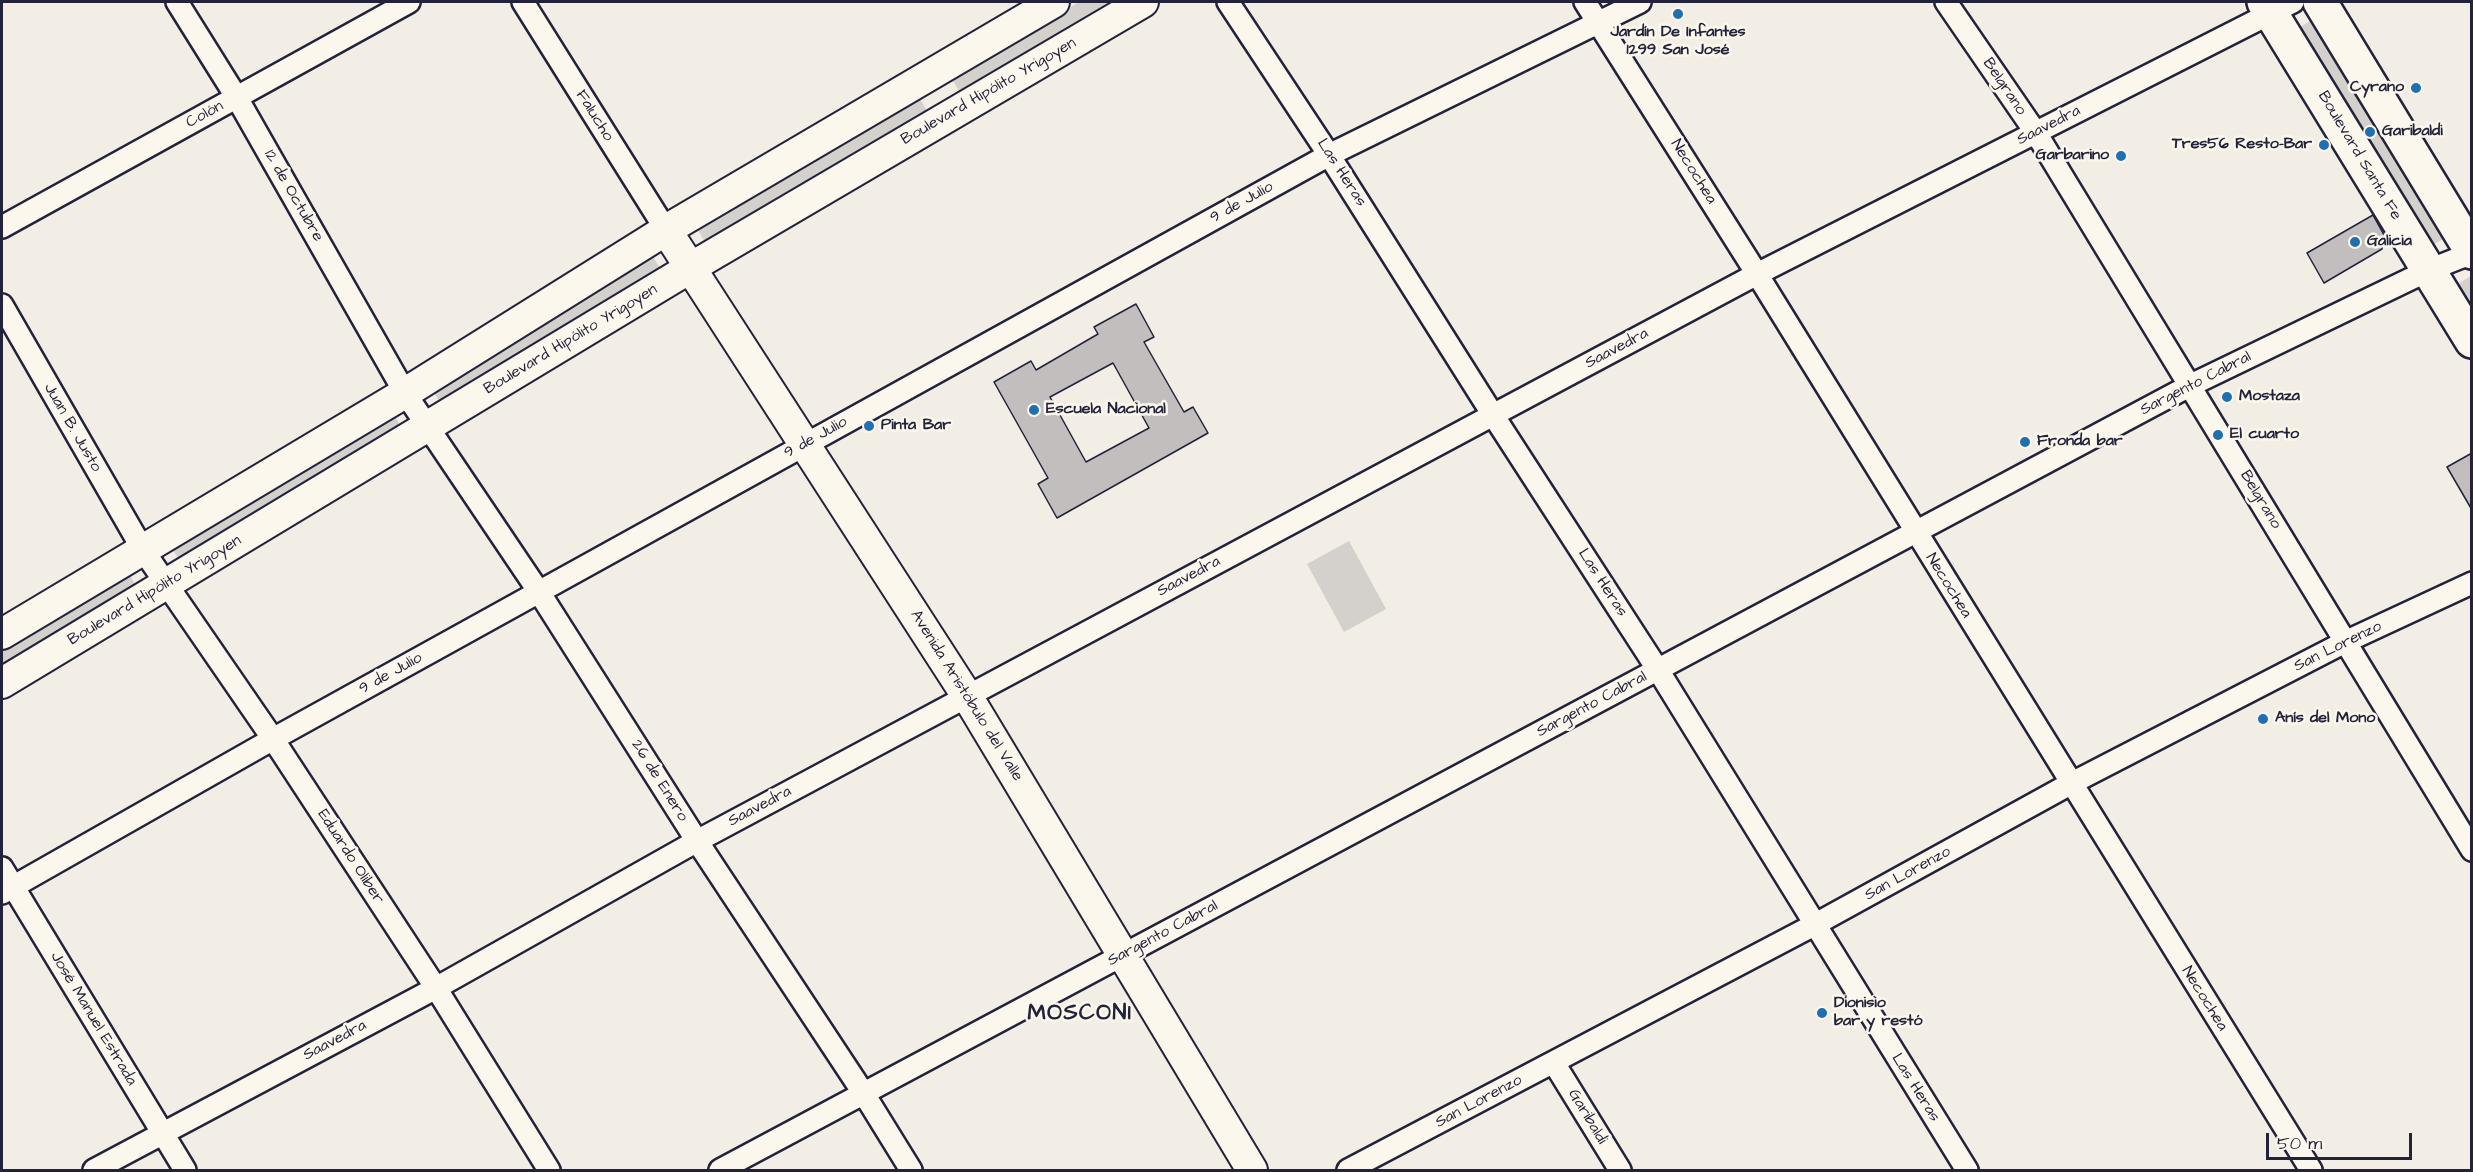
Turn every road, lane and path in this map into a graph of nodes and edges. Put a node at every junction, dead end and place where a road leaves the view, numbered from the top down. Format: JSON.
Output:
{"nodes":[{"id":1,"x":177,"y":2,"type":"edge"},
{"id":2,"x":409,"y":2,"type":"edge"},
{"id":3,"x":523,"y":2,"type":"edge"},
{"id":4,"x":1054,"y":2,"type":"edge"},
{"id":5,"x":1143,"y":2,"type":"edge"},
{"id":6,"x":1228,"y":2,"type":"edge"},
{"id":7,"x":1585,"y":2,"type":"edge"},
{"id":8,"x":1640,"y":2,"type":"edge"},
{"id":9,"x":1946,"y":2,"type":"edge"},
{"id":10,"x":2319,"y":2,"type":"edge"},
{"id":11,"x":2276,"y":5,"type":"edge"},
{"id":12,"x":1598,"y":24,"type":"junction"},
{"id":13,"x":927,"y":76,"type":"junction"},
{"id":14,"x":237,"y":98,"type":"junction"},
{"id":15,"x":951,"y":115,"type":"junction"},
{"id":16,"x":2036,"y":133,"type":"junction"},
{"id":17,"x":1329,"y":155,"type":"junction"},
{"id":18,"x":2,"y":227,"type":"edge"},
{"id":19,"x":666,"y":230,"type":"junction"},
{"id":20,"x":2472,"y":252,"type":"edge"},
{"id":21,"x":690,"y":268,"type":"junction"},
{"id":22,"x":2429,"y":270,"type":"junction"},
{"id":23,"x":1757,"y":274,"type":"junction"},
{"id":24,"x":2,"y":305,"type":"edge"},
{"id":25,"x":2472,"y":341,"type":"edge"},
{"id":26,"x":2191,"y":385,"type":"junction"},
{"id":27,"x":405,"y":393,"type":"junction"},
{"id":28,"x":1493,"y":415,"type":"junction"},
{"id":29,"x":429,"y":427,"type":"junction"},
{"id":30,"x":806,"y":444,"type":"junction"},
{"id":31,"x":1915,"y":532,"type":"junction"},
{"id":32,"x":143,"y":550,"type":"junction"},
{"id":33,"x":2472,"y":583,"type":"edge"},
{"id":34,"x":167,"y":584,"type":"junction"},
{"id":35,"x":539,"y":592,"type":"junction"},
{"id":36,"x":2,"y":634,"type":"edge"},
{"id":37,"x":2345,"y":642,"type":"junction"},
{"id":38,"x":1658,"y":669,"type":"junction"},
{"id":39,"x":2,"y":683,"type":"edge"},
{"id":40,"x":967,"y":696,"type":"junction"},
{"id":41,"x":273,"y":739,"type":"junction"},
{"id":42,"x":2070,"y":784,"type":"junction"},
{"id":43,"x":697,"y":841,"type":"junction"},
{"id":44,"x":2472,"y":849,"type":"edge"},
{"id":45,"x":2,"y":868,"type":"edge"},
{"id":46,"x":8,"y":890,"type":"edge"},
{"id":47,"x":1815,"y":925,"type":"junction"},
{"id":48,"x":1124,"y":955,"type":"junction"},
{"id":49,"x":435,"y":988,"type":"junction"},
{"id":50,"x":1554,"y":1063,"type":"junction"},
{"id":51,"x":864,"y":1094,"type":"junction"},
{"id":52,"x":162,"y":1134,"type":"junction"},
{"id":53,"x":94,"y":1170,"type":"edge"},
{"id":54,"x":185,"y":1170,"type":"edge"},
{"id":55,"x":549,"y":1170,"type":"edge"},
{"id":56,"x":720,"y":1170,"type":"edge"},
{"id":57,"x":911,"y":1170,"type":"edge"},
{"id":58,"x":1252,"y":1170,"type":"edge"},
{"id":59,"x":1348,"y":1170,"type":"edge"},
{"id":60,"x":1620,"y":1170,"type":"edge"},
{"id":61,"x":1966,"y":1170,"type":"edge"},
{"id":62,"x":2311,"y":1170,"type":"edge"}],
"edges":[{"from":1,"to":14,"type":"street","name":"12 de Octubre"},
{"from":2,"to":14,"type":"street","name":"Colón"},
{"from":3,"to":19,"type":"street","name":"Falucho"},
{"from":4,"to":13,"type":"main road"},
{"from":5,"to":15,"type":"main road","name":"Boulevard Hipólito Yrigoyen"},
{"from":6,"to":17,"type":"street","name":"Las Heras"},
{"from":7,"to":12,"type":"street","name":"Necochea"},
{"from":8,"to":12,"type":"street","name":"9 de Julio"},
{"from":9,"to":16,"type":"street","name":"Belgrano"},
{"from":10,"to":20,"type":"main road"},
{"from":11,"to":16,"type":"street","name":"Saavedra"},
{"from":11,"to":22,"type":"main road","name":"Boulevard Santa Fe"},
{"from":12,"to":17,"type":"street","name":"9 de Julio"},
{"from":12,"to":23,"type":"street","name":"Necochea"},
{"from":13,"to":15,"type":"main road"},
{"from":13,"to":19,"type":"main road"},
{"from":14,"to":18,"type":"street","name":"Colón"},
{"from":14,"to":27,"type":"street","name":"12 de Octubre"},
{"from":15,"to":21,"type":"main road","name":"Boulevard Hipólito Yrigoyen"},
{"from":16,"to":23,"type":"street","name":"Saavedra"},
{"from":16,"to":26,"type":"street","name":"Belgrano"},
{"from":17,"to":28,"type":"street","name":"Las Heras"},
{"from":17,"to":30,"type":"street","name":"9 de Julio"},
{"from":19,"to":21,"type":"main road","name":"Avenida Aristóbulo del Valle"},
{"from":19,"to":27,"type":"main road"},
{"from":20,"to":22,"type":"street","name":"Sargento Cabral"},
{"from":21,"to":29,"type":"main road","name":"Boulevard Hipólito Yrigoyen"},
{"from":21,"to":30,"type":"main road","name":"Avenida Aristóbulo del Valle"},
{"from":22,"to":25,"type":"main road","name":"Boulevard Santa Fe"},
{"from":22,"to":26,"type":"street","name":"Sargento Cabral"},
{"from":23,"to":28,"type":"street","name":"Saavedra"},
{"from":23,"to":31,"type":"street","name":"Necochea"},
{"from":24,"to":32,"type":"street","name":"Juan B. Justo"},
{"from":26,"to":31,"type":"street","name":"Sargento Cabral"},
{"from":26,"to":37,"type":"street","name":"Belgrano"},
{"from":27,"to":29,"type":"street","name":"26 de Enero"},
{"from":27,"to":32,"type":"main road"},
{"from":28,"to":38,"type":"street","name":"Las Heras"},
{"from":28,"to":40,"type":"street","name":"Saavedra"},
{"from":29,"to":34,"type":"main road","name":"Boulevard Hipólito Yrigoyen"},
{"from":29,"to":35,"type":"street","name":"26 de Enero"},
{"from":30,"to":35,"type":"street","name":"9 de Julio"},
{"from":30,"to":40,"type":"main road","name":"Avenida Aristóbulo del Valle"},
{"from":31,"to":38,"type":"street","name":"Sargento Cabral"},
{"from":31,"to":42,"type":"street","name":"Necochea"},
{"from":32,"to":34,"type":"street","name":"Eduardo Oliber"},
{"from":32,"to":36,"type":"main road"},
{"from":33,"to":37,"type":"street","name":"San Lorenzo"},
{"from":34,"to":39,"type":"main road","name":"Boulevard Hipólito Yrigoyen"},
{"from":34,"to":41,"type":"street","name":"Eduardo Oliber"},
{"from":35,"to":41,"type":"street","name":"9 de Julio"},
{"from":35,"to":43,"type":"street","name":"26 de Enero"},
{"from":37,"to":42,"type":"street","name":"San Lorenzo"},
{"from":37,"to":44,"type":"street","name":"Belgrano"},
{"from":38,"to":47,"type":"street","name":"Las Heras"},
{"from":38,"to":48,"type":"street","name":"Sargento Cabral"},
{"from":40,"to":43,"type":"street","name":"Saavedra"},
{"from":40,"to":48,"type":"main road","name":"Avenida Aristóbulo del Valle"},
{"from":41,"to":46,"type":"street","name":"9 de Julio"},
{"from":41,"to":49,"type":"street","name":"Eduardo Oliber"},
{"from":42,"to":47,"type":"street","name":"San Lorenzo"},
{"from":42,"to":62,"type":"street","name":"Necochea"},
{"from":43,"to":49,"type":"street","name":"Saavedra"},
{"from":43,"to":51,"type":"street","name":"26 de Enero"},
{"from":45,"to":46,"type":"street","name":"José Manuel Estrada"},
{"from":46,"to":52,"type":"street","name":"José Manuel Estrada"},
{"from":47,"to":50,"type":"street","name":"San Lorenzo"},
{"from":47,"to":61,"type":"street","name":"Las Heras"},
{"from":48,"to":51,"type":"street","name":"Sargento Cabral"},
{"from":48,"to":58,"type":"main road","name":"Avenida Aristóbulo del Valle"},
{"from":49,"to":52,"type":"street","name":"Saavedra"},
{"from":49,"to":55,"type":"street","name":"Eduardo Oliber"},
{"from":50,"to":59,"type":"street","name":"San Lorenzo"},
{"from":50,"to":60,"type":"street","name":"Garibaldi"},
{"from":51,"to":56,"type":"street","name":"Sargento Cabral"},
{"from":51,"to":57,"type":"street","name":"26 de Enero"},
{"from":52,"to":53,"type":"street","name":"Saavedra"},
{"from":52,"to":54,"type":"street","name":"José Manuel Estrada"}]}
